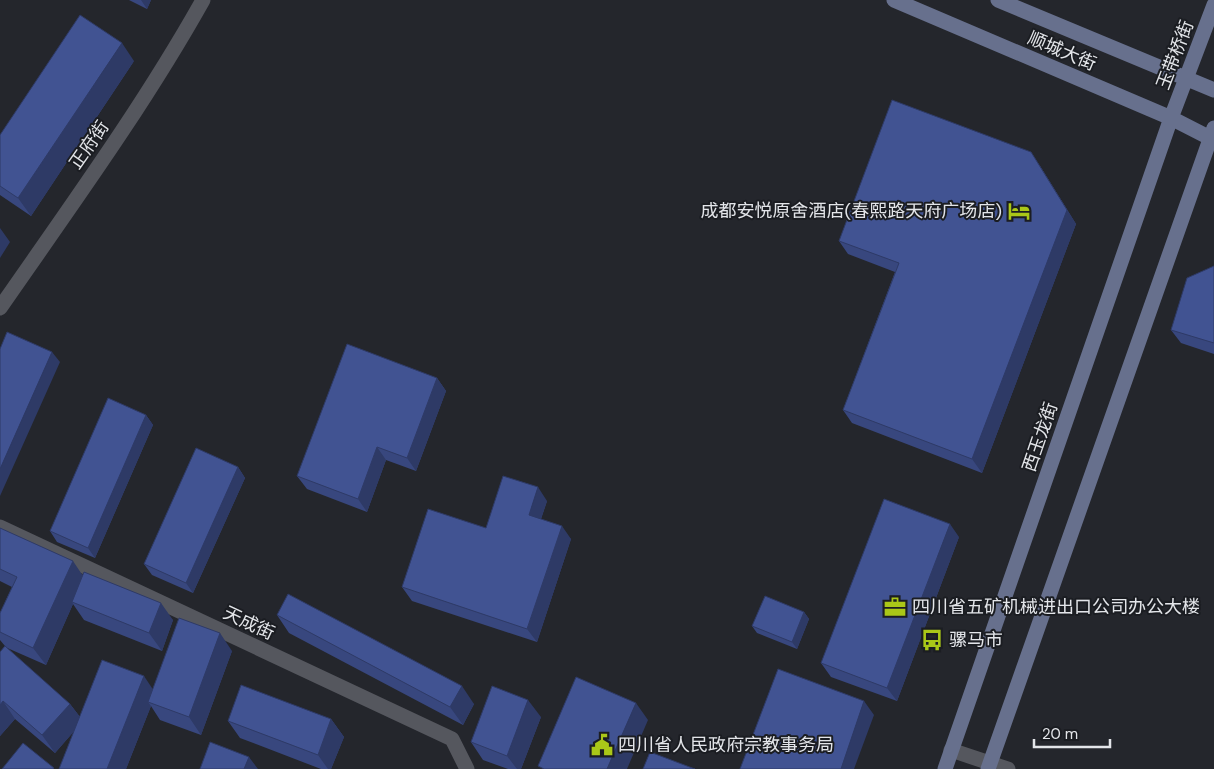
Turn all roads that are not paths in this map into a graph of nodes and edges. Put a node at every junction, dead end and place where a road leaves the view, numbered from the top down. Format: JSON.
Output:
{"nodes":[{"id":1,"x":203,"y":0,"type":"edge"},
{"id":2,"x":894,"y":0,"type":"edge"},
{"id":3,"x":998,"y":0,"type":"edge"},
{"id":4,"x":1214,"y":5,"type":"edge"},
{"id":5,"x":1186,"y":78,"type":"junction"},
{"id":6,"x":1214,"y":90,"type":"edge"},
{"id":7,"x":1171,"y":118,"type":"junction"},
{"id":8,"x":1213,"y":136,"type":"edge"},
{"id":9,"x":0,"y":308,"type":"edge"},
{"id":10,"x":0,"y":527,"type":"edge"},
{"id":11,"x":951,"y":750,"type":"junction"},
{"id":12,"x":989,"y":766,"type":"edge"},
{"id":13,"x":467,"y":769,"type":"edge"},
{"id":14,"x":945,"y":769,"type":"edge"},
{"id":15,"x":1008,"y":769,"type":"edge"}],
"edges":[{"from":1,"to":9,"type":"street","name":"正府街"},
{"from":2,"to":7,"type":"main road","name":"顺城大街"},
{"from":3,"to":5,"type":"main road","name":"顺城大街"},
{"from":4,"to":5,"type":"main road","name":"玉带桥街"},
{"from":5,"to":6,"type":"main road","name":"顺城大街"},
{"from":5,"to":7,"type":"main road","name":"玉带桥街"},
{"from":7,"to":8,"type":"main road","name":"顺城大街"},
{"from":7,"to":11,"type":"main road","name":"西玉龙街"},
{"from":8,"to":12,"type":"main road"},
{"from":10,"to":13,"type":"street","name":"天成街"},
{"from":11,"to":12,"type":"street"},
{"from":11,"to":14,"type":"main road","name":"西玉龙街"},
{"from":12,"to":15,"type":"street"}]}
